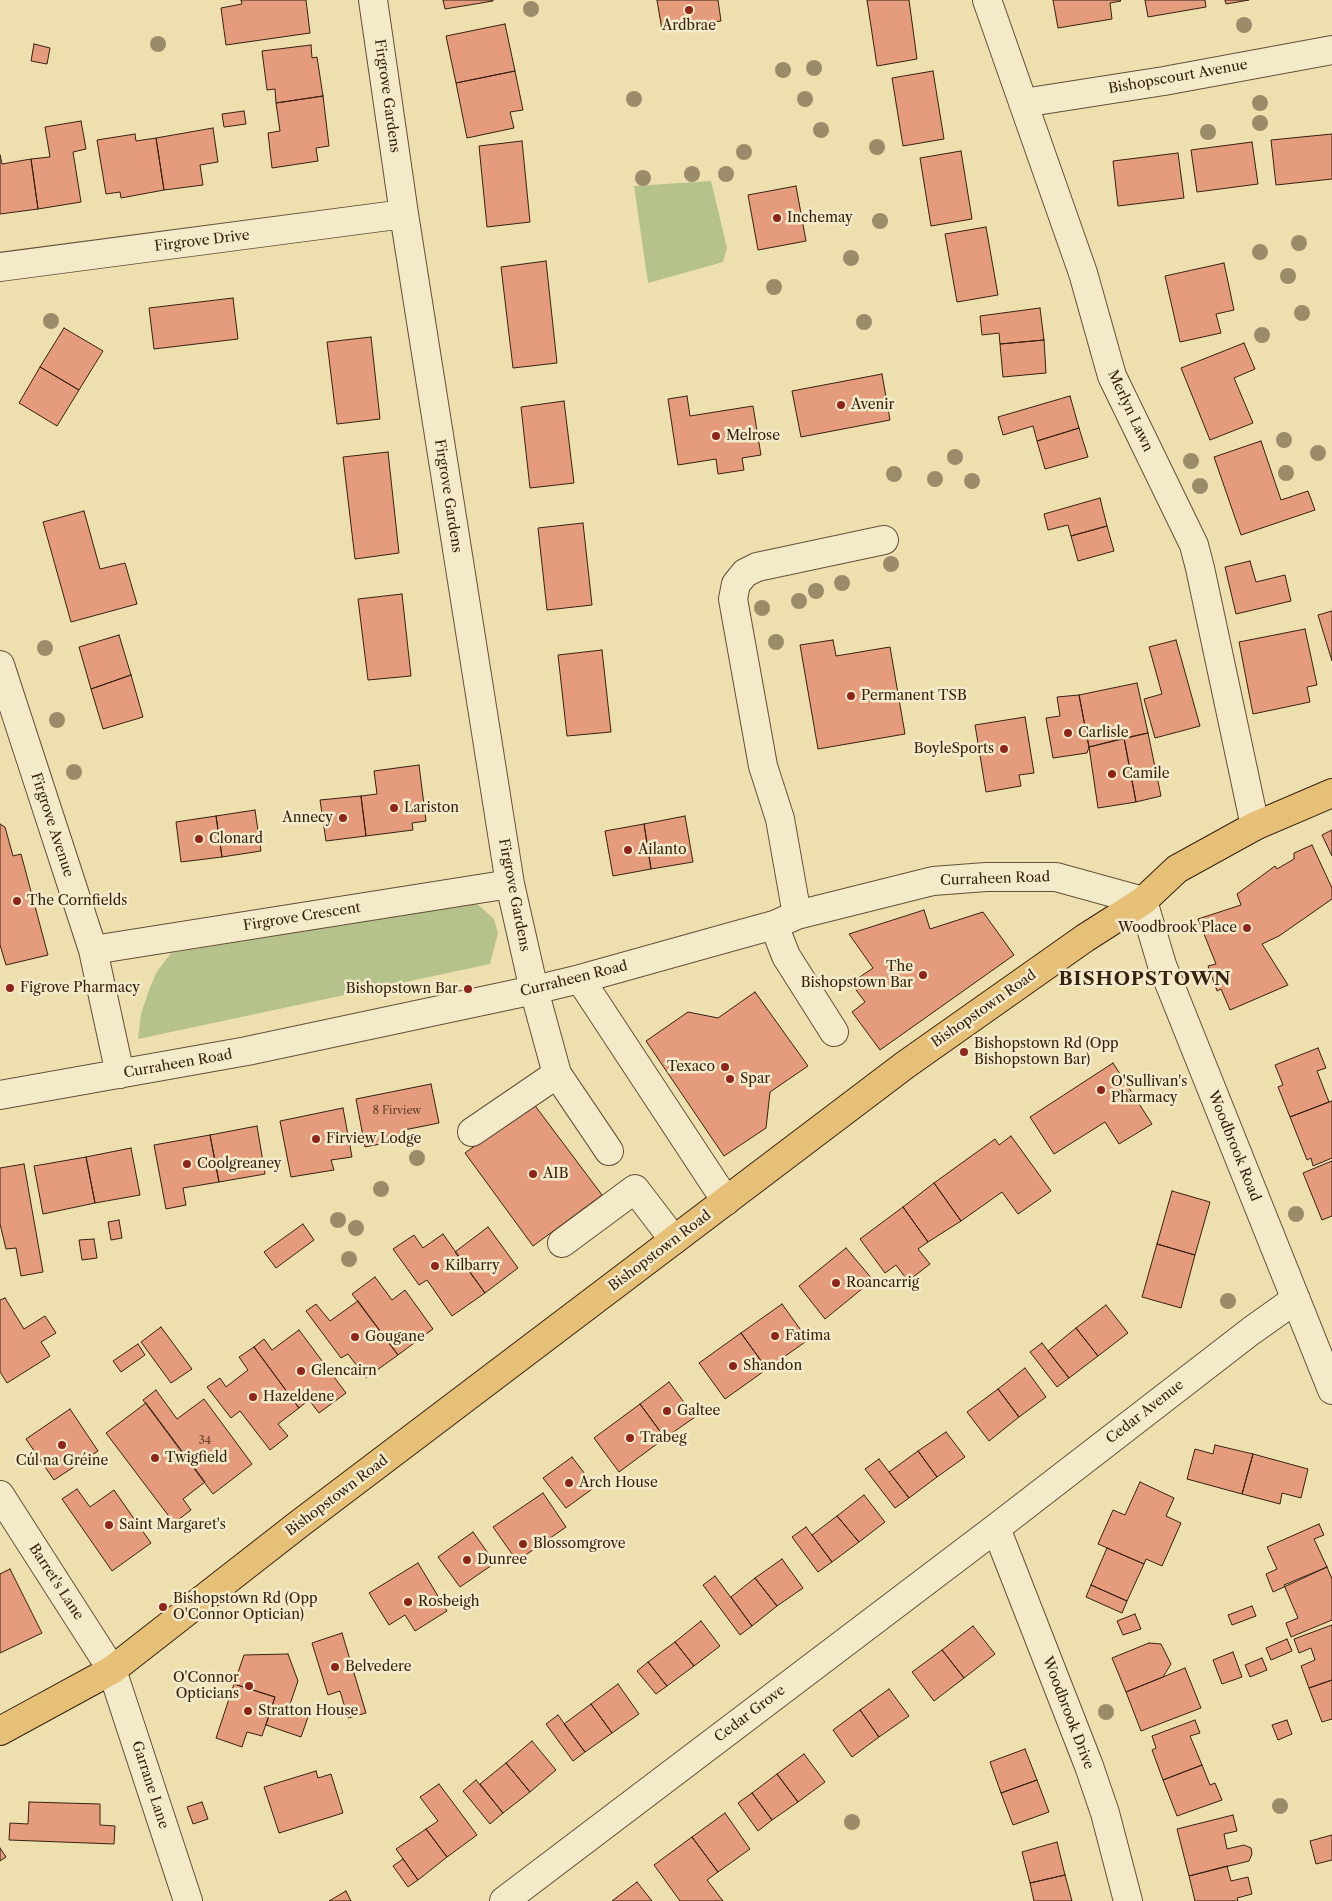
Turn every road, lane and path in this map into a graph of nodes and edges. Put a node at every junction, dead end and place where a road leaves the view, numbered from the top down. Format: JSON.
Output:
{"nodes":[{"id":1,"x":373,"y":0,"type":"edge"},
{"id":2,"x":987,"y":0,"type":"edge"},
{"id":3,"x":1332,"y":50,"type":"edge"},
{"id":4,"x":1024,"y":103,"type":"junction"},
{"id":5,"x":404,"y":214,"type":"junction"},
{"id":6,"x":0,"y":267,"type":"edge"},
{"id":7,"x":884,"y":540,"type":"dead end"},
{"id":8,"x":0,"y":666,"type":"edge"},
{"id":9,"x":1332,"y":793,"type":"edge"},
{"id":10,"x":1255,"y":826,"type":"junction"},
{"id":11,"x":510,"y":884,"type":"junction"},
{"id":12,"x":1142,"y":901,"type":"junction"},
{"id":13,"x":785,"y":920,"type":"junction"},
{"id":14,"x":93,"y":950,"type":"junction"},
{"id":15,"x":580,"y":979,"type":"junction"},
{"id":16,"x":534,"y":990,"type":"junction"},
{"id":17,"x":834,"y":1032,"type":"dead end"},
{"id":18,"x":120,"y":1074,"type":"junction"},
{"id":19,"x":557,"y":1074,"type":"junction"},
{"id":20,"x":0,"y":1095,"type":"edge"},
{"id":21,"x":472,"y":1132,"type":"dead end"},
{"id":22,"x":609,"y":1151,"type":"dead end"},
{"id":23,"x":726,"y":1200,"type":"junction"},
{"id":24,"x":674,"y":1240,"type":"junction"},
{"id":25,"x":562,"y":1243,"type":"dead end"},
{"id":26,"x":1296,"y":1299,"type":"junction"},
{"id":27,"x":1332,"y":1390,"type":"edge"},
{"id":28,"x":0,"y":1495,"type":"edge"},
{"id":29,"x":996,"y":1528,"type":"junction"},
{"id":30,"x":112,"y":1670,"type":"junction"},
{"id":31,"x":0,"y":1731,"type":"edge"},
{"id":32,"x":188,"y":1901,"type":"edge"},
{"id":33,"x":504,"y":1901,"type":"edge"},
{"id":34,"x":1128,"y":1901,"type":"edge"}],
"edges":[{"from":1,"to":5,"type":"street","name":"Firgrove Gardens"},
{"from":2,"to":4,"type":"street","name":"Merlyn Lawn"},
{"from":3,"to":4,"type":"street","name":"Bishopscourt Avenue"},
{"from":4,"to":10,"type":"street","name":"Merlyn Lawn"},
{"from":5,"to":6,"type":"street","name":"Firgrove Drive"},
{"from":5,"to":11,"type":"street","name":"Firgrove Gardens"},
{"from":7,"to":13,"type":"street"},
{"from":8,"to":14,"type":"street","name":"Firgrove Avenue"},
{"from":9,"to":10,"type":"main road","name":"Bishopstown Road"},
{"from":10,"to":12,"type":"main road","name":"Bishopstown Road"},
{"from":11,"to":14,"type":"street","name":"Firgrove Crescent"},
{"from":11,"to":16,"type":"street","name":"Firgrove Gardens"},
{"from":12,"to":13,"type":"street","name":"Curraheen Road"},
{"from":12,"to":23,"type":"main road","name":"Bishopstown Road"},
{"from":12,"to":26,"type":"street","name":"Woodbrook Road"},
{"from":13,"to":15,"type":"street","name":"Curraheen Road"},
{"from":13,"to":17,"type":"street"},
{"from":14,"to":18,"type":"street","name":"Firgrove Avenue"},
{"from":15,"to":16,"type":"street","name":"Curraheen Road"},
{"from":15,"to":23,"type":"street"},
{"from":16,"to":18,"type":"street","name":"Curraheen Road"},
{"from":16,"to":19,"type":"street","name":"Firgrove Gardens"},
{"from":18,"to":20,"type":"street","name":"Curraheen Road"},
{"from":19,"to":21,"type":"street"},
{"from":19,"to":22,"type":"street","name":"Firgrove Gardens"},
{"from":23,"to":24,"type":"main road","name":"Bishopstown Road"},
{"from":24,"to":25,"type":"street"},
{"from":24,"to":30,"type":"main road","name":"Bishopstown Road"},
{"from":26,"to":27,"type":"street","name":"Woodbrook Road"},
{"from":26,"to":29,"type":"street","name":"Cedar Avenue"},
{"from":28,"to":30,"type":"street","name":"Barret's Lane"},
{"from":29,"to":33,"type":"street","name":"Cedar Grove"},
{"from":29,"to":34,"type":"street","name":"Woodbrook Drive"},
{"from":30,"to":31,"type":"main road","name":"Bishopstown Road"},
{"from":30,"to":32,"type":"street","name":"Garrane Lane"}]}
